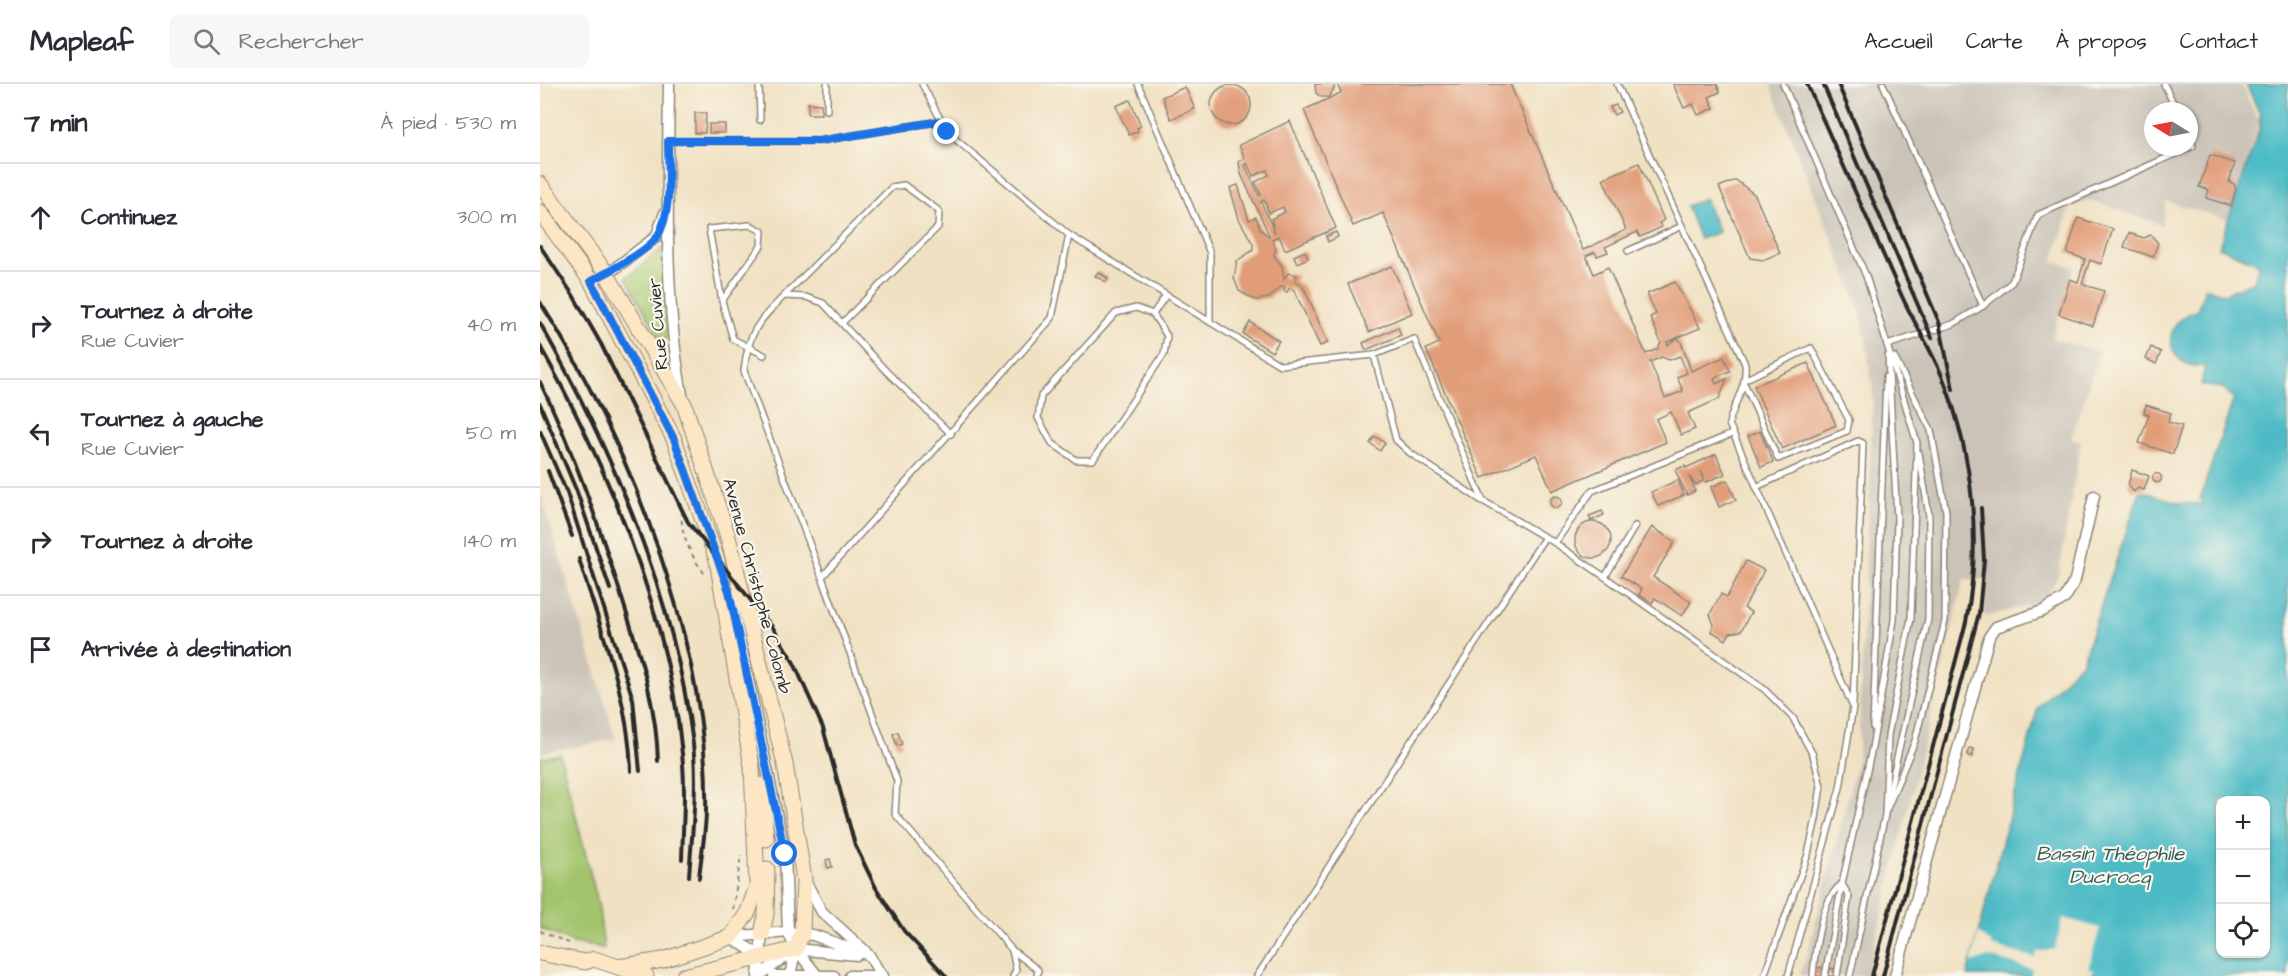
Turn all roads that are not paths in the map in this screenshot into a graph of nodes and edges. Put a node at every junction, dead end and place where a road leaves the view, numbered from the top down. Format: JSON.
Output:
{"nodes":[{"id":1,"x":669,"y":84,"type":"edge"},
{"id":2,"x":759,"y":84,"type":"edge"},
{"id":3,"x":827,"y":84,"type":"edge"},
{"id":4,"x":922,"y":84,"type":"edge"},
{"id":5,"x":1138,"y":84,"type":"edge"},
{"id":6,"x":1617,"y":84,"type":"edge"},
{"id":7,"x":1783,"y":84,"type":"edge"},
{"id":8,"x":1883,"y":84,"type":"edge"},
{"id":9,"x":2164,"y":84,"type":"edge"},
{"id":10,"x":2173,"y":102,"type":"edge"},
{"id":11,"x":827,"y":110,"type":"dead end"},
{"id":12,"x":760,"y":120,"type":"dead end"},
{"id":13,"x":941,"y":121,"type":"junction"},
{"id":14,"x":668,"y":141,"type":"junction"},
{"id":15,"x":2171,"y":156,"type":"edge"},
{"id":16,"x":540,"y":184,"type":"edge"},
{"id":17,"x":668,"y":204,"type":"junction"},
{"id":18,"x":540,"y":212,"type":"edge"},
{"id":19,"x":1682,"y":226,"type":"junction"},
{"id":20,"x":1070,"y":236,"type":"junction"},
{"id":21,"x":1628,"y":251,"type":"dead end"},
{"id":22,"x":606,"y":273,"type":"junction"},
{"id":23,"x":591,"y":281,"type":"junction"},
{"id":24,"x":1166,"y":295,"type":"junction"},
{"id":25,"x":784,"y":296,"type":"junction"},
{"id":26,"x":722,"y":301,"type":"junction"},
{"id":27,"x":1983,"y":306,"type":"junction"},
{"id":28,"x":1153,"y":315,"type":"junction"},
{"id":29,"x":1210,"y":322,"type":"junction"},
{"id":30,"x":842,"y":323,"type":"junction"},
{"id":31,"x":1887,"y":345,"type":"junction"},
{"id":32,"x":747,"y":346,"type":"junction"},
{"id":33,"x":764,"y":355,"type":"dead end"},
{"id":34,"x":1374,"y":356,"type":"junction"},
{"id":35,"x":1745,"y":382,"type":"junction"},
{"id":36,"x":684,"y":404,"type":"junction"},
{"id":37,"x":951,"y":434,"type":"junction"},
{"id":38,"x":1732,"y":434,"type":"junction"},
{"id":39,"x":1917,"y":443,"type":"junction"},
{"id":40,"x":1756,"y":487,"type":"junction"},
{"id":41,"x":2094,"y":496,"type":"dead end"},
{"id":42,"x":1483,"y":501,"type":"junction"},
{"id":43,"x":1635,"y":526,"type":"dead end"},
{"id":44,"x":1545,"y":537,"type":"junction"},
{"id":45,"x":1555,"y":543,"type":"junction"},
{"id":46,"x":713,"y":573,"type":"junction"},
{"id":47,"x":822,"y":577,"type":"junction"},
{"id":48,"x":1605,"y":577,"type":"junction"},
{"id":49,"x":726,"y":612,"type":"junction"},
{"id":50,"x":1852,"y":707,"type":"junction"},
{"id":51,"x":1872,"y":748,"type":"junction"},
{"id":52,"x":1885,"y":814,"type":"junction"},
{"id":53,"x":804,"y":879,"type":"junction"},
{"id":54,"x":1842,"y":884,"type":"junction"},
{"id":55,"x":795,"y":932,"type":"junction"},
{"id":56,"x":762,"y":934,"type":"junction"},
{"id":57,"x":731,"y":937,"type":"junction"},
{"id":58,"x":540,"y":941,"type":"edge"},
{"id":59,"x":796,"y":949,"type":"junction"},
{"id":60,"x":1012,"y":950,"type":"junction"},
{"id":61,"x":540,"y":953,"type":"edge"},
{"id":62,"x":869,"y":955,"type":"junction"},
{"id":63,"x":560,"y":956,"type":"junction"},
{"id":64,"x":759,"y":956,"type":"junction"},
{"id":65,"x":618,"y":967,"type":"junction"},
{"id":66,"x":816,"y":974,"type":"junction"},
{"id":67,"x":646,"y":976,"type":"edge"},
{"id":68,"x":684,"y":976,"type":"edge"},
{"id":69,"x":759,"y":976,"type":"edge"},
{"id":70,"x":774,"y":976,"type":"edge"},
{"id":71,"x":790,"y":976,"type":"edge"},
{"id":72,"x":834,"y":976,"type":"edge"},
{"id":73,"x":850,"y":976,"type":"edge"},
{"id":74,"x":882,"y":976,"type":"edge"},
{"id":75,"x":1013,"y":976,"type":"edge"},
{"id":76,"x":1037,"y":976,"type":"edge"},
{"id":77,"x":1257,"y":976,"type":"edge"},
{"id":78,"x":1764,"y":976,"type":"edge"},
{"id":79,"x":1788,"y":976,"type":"edge"},
{"id":80,"x":1813,"y":976,"type":"edge"},
{"id":81,"x":1825,"y":976,"type":"edge"},
{"id":82,"x":1837,"y":976,"type":"edge"},
{"id":83,"x":1850,"y":976,"type":"edge"},
{"id":84,"x":1895,"y":976,"type":"edge"}],
"edges":[{"from":1,"to":14,"type":"street","name":"Rue Cuvier"},
{"from":2,"to":12,"type":"lane"},
{"from":3,"to":11,"type":"lane"},
{"from":4,"to":13,"type":"lane"},
{"from":5,"to":29,"type":"lane"},
{"from":6,"to":19,"type":"lane"},
{"from":7,"to":31,"type":"lane"},
{"from":8,"to":27,"type":"lane"},
{"from":9,"to":10,"type":"lane"},
{"from":13,"to":14,"type":"lane"},
{"from":13,"to":20,"type":"lane"},
{"from":14,"to":17,"type":"street","name":"Rue Cuvier"},
{"from":15,"to":27,"type":"lane"},
{"from":16,"to":22,"type":"main road","name":"Avenue Christophe Colomb"},
{"from":17,"to":22,"type":"street","name":"Rue Cuvier"},
{"from":17,"to":36,"type":"street","name":"Rue Cuvier"},
{"from":18,"to":23,"type":"main road"},
{"from":19,"to":21,"type":"lane"},
{"from":19,"to":35,"type":"lane"},
{"from":20,"to":24,"type":"lane"},
{"from":20,"to":37,"type":"lane"},
{"from":22,"to":23,"type":"street","name":"Rue Cuvier"},
{"from":22,"to":36,"type":"main road","name":"Avenue Christophe Colomb"},
{"from":23,"to":46,"type":"main road"},
{"from":24,"to":28,"type":"lane"},
{"from":24,"to":29,"type":"lane"},
{"from":25,"to":30,"type":"lane"},
{"from":25,"to":30,"type":"lane"},
{"from":25,"to":32,"type":"lane"},
{"from":26,"to":26,"type":"lane"},
{"from":26,"to":32,"type":"lane"},
{"from":27,"to":31,"type":"lane"},
{"from":28,"to":28,"type":"lane"},
{"from":29,"to":34,"type":"lane"},
{"from":30,"to":37,"type":"lane"},
{"from":31,"to":39,"type":"lane"},
{"from":31,"to":51,"type":"lane"},
{"from":31,"to":51,"type":"lane"},
{"from":31,"to":52,"type":"lane"},
{"from":32,"to":33,"type":"lane"},
{"from":32,"to":47,"type":"lane"},
{"from":34,"to":42,"type":"lane"},
{"from":34,"to":42,"type":"lane"},
{"from":35,"to":35,"type":"lane"},
{"from":35,"to":38,"type":"lane"},
{"from":36,"to":53,"type":"main road","name":"Avenue Christophe Colomb"},
{"from":37,"to":47,"type":"lane"},
{"from":38,"to":40,"type":"lane"},
{"from":38,"to":45,"type":"lane"},
{"from":39,"to":52,"type":"lane"},
{"from":39,"to":52,"type":"lane"},
{"from":40,"to":50,"type":"lane"},
{"from":40,"to":50,"type":"lane"},
{"from":41,"to":84,"type":"street"},
{"from":42,"to":44,"type":"lane"},
{"from":43,"to":48,"type":"lane"},
{"from":44,"to":45,"type":"lane"},
{"from":44,"to":77,"type":"lane"},
{"from":45,"to":48,"type":"lane"},
{"from":46,"to":49,"type":"main road"},
{"from":46,"to":55,"type":"street"},
{"from":47,"to":60,"type":"lane"},
{"from":48,"to":78,"type":"lane"},
{"from":49,"to":56,"type":"main road"},
{"from":49,"to":57,"type":"main road"},
{"from":50,"to":79,"type":"lane"},
{"from":51,"to":54,"type":"lane"},
{"from":52,"to":83,"type":"lane"},
{"from":53,"to":55,"type":"main road","name":"Avenue Christophe Colomb"},
{"from":53,"to":62,"type":"street"},
{"from":54,"to":80,"type":"lane"},
{"from":54,"to":81,"type":"lane"},
{"from":54,"to":82,"type":"lane"},
{"from":55,"to":56,"type":"street"},
{"from":55,"to":59,"type":"main road","name":"Avenue Christophe Colomb"},
{"from":55,"to":62,"type":"street"},
{"from":56,"to":57,"type":"street"},
{"from":56,"to":64,"type":"street"},
{"from":57,"to":64,"type":"street"},
{"from":57,"to":65,"type":"main road"},
{"from":58,"to":63,"type":"main road"},
{"from":59,"to":62,"type":"street"},
{"from":59,"to":64,"type":"main road"},
{"from":59,"to":66,"type":"street"},
{"from":59,"to":69,"type":"street"},
{"from":59,"to":71,"type":"street"},
{"from":60,"to":75,"type":"lane"},
{"from":60,"to":76,"type":"lane"},
{"from":61,"to":63,"type":"main road"},
{"from":62,"to":74,"type":"street"},
{"from":63,"to":65,"type":"main road"},
{"from":64,"to":68,"type":"main road"},
{"from":64,"to":69,"type":"street"},
{"from":65,"to":67,"type":"main road"},
{"from":66,"to":71,"type":"street"},
{"from":66,"to":72,"type":"street"},
{"from":70,"to":71,"type":"street"},
{"from":73,"to":74,"type":"street"}]}
